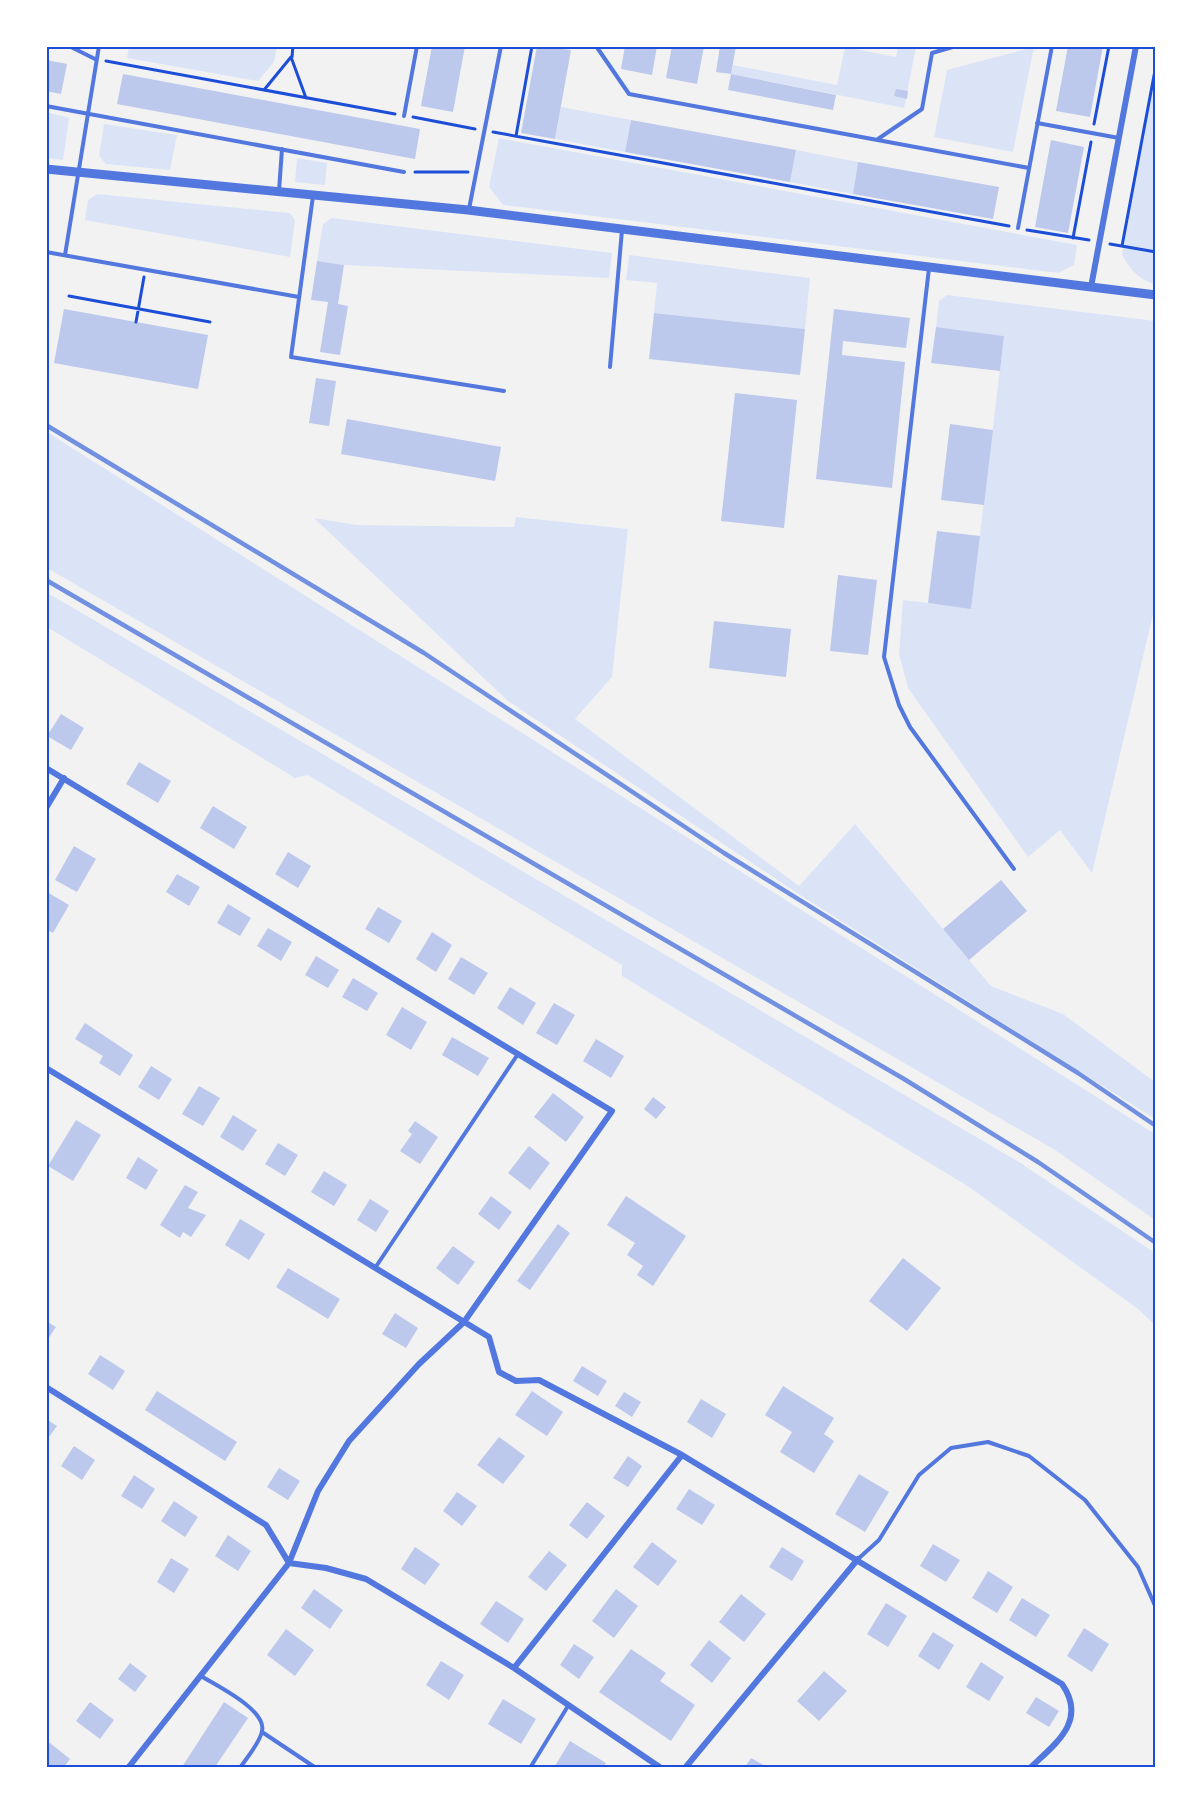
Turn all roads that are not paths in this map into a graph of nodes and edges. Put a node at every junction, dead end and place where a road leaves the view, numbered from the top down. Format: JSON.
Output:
{"nodes":[{"id":1,"x":69,"y":46,"type":"edge"},
{"id":2,"x":99,"y":46,"type":"edge"},
{"id":3,"x":417,"y":46,"type":"edge"},
{"id":4,"x":501,"y":46,"type":"edge"},
{"id":5,"x":596,"y":46,"type":"edge"},
{"id":6,"x":956,"y":46,"type":"edge"},
{"id":7,"x":1052,"y":46,"type":"edge"},
{"id":8,"x":1136,"y":46,"type":"edge"},
{"id":9,"x":95,"y":59,"type":"junction"},
{"id":10,"x":46,"y":106,"type":"edge"},
{"id":11,"x":87,"y":113,"type":"junction"},
{"id":12,"x":404,"y":116,"type":"road end"},
{"id":13,"x":1037,"y":123,"type":"junction"},
{"id":14,"x":1119,"y":138,"type":"junction"},
{"id":15,"x":877,"y":140,"type":"junction"},
{"id":16,"x":282,"y":150,"type":"junction"},
{"id":17,"x":1029,"y":168,"type":"junction"},
{"id":18,"x":46,"y":169,"type":"edge"},
{"id":19,"x":78,"y":172,"type":"junction"},
{"id":20,"x":404,"y":172,"type":"road end"},
{"id":21,"x":279,"y":191,"type":"junction"},
{"id":22,"x":313,"y":195,"type":"junction"},
{"id":23,"x":468,"y":210,"type":"junction"},
{"id":24,"x":1018,"y":228,"type":"road end"},
{"id":25,"x":622,"y":229,"type":"junction"},
{"id":26,"x":46,"y":252,"type":"edge"},
{"id":27,"x":65,"y":255,"type":"junction"},
{"id":28,"x":929,"y":267,"type":"junction"},
{"id":29,"x":1091,"y":287,"type":"junction"},
{"id":30,"x":1155,"y":295,"type":"edge"},
{"id":31,"x":299,"y":297,"type":"junction"},
{"id":32,"x":610,"y":367,"type":"dead end"},
{"id":33,"x":504,"y":391,"type":"dead end"},
{"id":34,"x":46,"y":768,"type":"edge"},
{"id":35,"x":64,"y":778,"type":"junction"},
{"id":36,"x":46,"y":808,"type":"edge"},
{"id":37,"x":1014,"y":869,"type":"dead end"},
{"id":38,"x":518,"y":1054,"type":"junction"},
{"id":39,"x":46,"y":1068,"type":"edge"},
{"id":40,"x":375,"y":1268,"type":"junction"},
{"id":41,"x":464,"y":1322,"type":"junction"},
{"id":42,"x":46,"y":1387,"type":"edge"},
{"id":43,"x":682,"y":1455,"type":"junction"},
{"id":44,"x":858,"y":1559,"type":"junction"},
{"id":45,"x":289,"y":1563,"type":"junction"},
{"id":46,"x":1155,"y":1608,"type":"edge"},
{"id":47,"x":514,"y":1668,"type":"junction"},
{"id":48,"x":200,"y":1676,"type":"junction"},
{"id":49,"x":568,"y":1705,"type":"junction"},
{"id":50,"x":262,"y":1732,"type":"junction"},
{"id":51,"x":128,"y":1767,"type":"edge"},
{"id":52,"x":240,"y":1767,"type":"edge"},
{"id":53,"x":316,"y":1767,"type":"edge"},
{"id":54,"x":530,"y":1767,"type":"edge"},
{"id":55,"x":661,"y":1767,"type":"edge"},
{"id":56,"x":685,"y":1767,"type":"edge"},
{"id":57,"x":1030,"y":1767,"type":"edge"}],
"edges":[{"from":1,"to":9,"type":"lane"},
{"from":2,"to":9,"type":"lane"},
{"from":3,"to":12,"type":"lane"},
{"from":4,"to":23,"type":"lane"},
{"from":5,"to":15,"type":"lane"},
{"from":6,"to":15,"type":"lane"},
{"from":7,"to":13,"type":"lane"},
{"from":8,"to":14,"type":"street"},
{"from":9,"to":11,"type":"lane"},
{"from":10,"to":11,"type":"lane"},
{"from":11,"to":16,"type":"lane"},
{"from":11,"to":19,"type":"lane"},
{"from":13,"to":14,"type":"lane"},
{"from":13,"to":17,"type":"lane"},
{"from":14,"to":29,"type":"street"},
{"from":15,"to":17,"type":"lane"},
{"from":16,"to":20,"type":"lane"},
{"from":16,"to":21,"type":"lane"},
{"from":17,"to":24,"type":"lane"},
{"from":18,"to":19,"type":"street"},
{"from":19,"to":21,"type":"street"},
{"from":19,"to":27,"type":"lane"},
{"from":21,"to":22,"type":"street"},
{"from":22,"to":23,"type":"street"},
{"from":22,"to":31,"type":"lane"},
{"from":23,"to":25,"type":"street"},
{"from":25,"to":28,"type":"street"},
{"from":25,"to":32,"type":"lane"},
{"from":26,"to":27,"type":"lane"},
{"from":27,"to":31,"type":"lane"},
{"from":28,"to":29,"type":"street"},
{"from":28,"to":37,"type":"lane"},
{"from":29,"to":30,"type":"street"},
{"from":31,"to":33,"type":"lane"},
{"from":34,"to":35,"type":"street"},
{"from":35,"to":36,"type":"street"},
{"from":35,"to":38,"type":"street"},
{"from":38,"to":40,"type":"lane"},
{"from":38,"to":41,"type":"street"},
{"from":39,"to":40,"type":"street"},
{"from":40,"to":41,"type":"street"},
{"from":41,"to":43,"type":"street"},
{"from":41,"to":45,"type":"street"},
{"from":42,"to":45,"type":"street"},
{"from":43,"to":44,"type":"street"},
{"from":43,"to":47,"type":"street"},
{"from":44,"to":46,"type":"lane"},
{"from":44,"to":56,"type":"street"},
{"from":44,"to":57,"type":"street"},
{"from":45,"to":47,"type":"street"},
{"from":45,"to":48,"type":"street"},
{"from":47,"to":49,"type":"street"},
{"from":48,"to":50,"type":"lane"},
{"from":48,"to":51,"type":"street"},
{"from":49,"to":54,"type":"lane"},
{"from":49,"to":55,"type":"street"},
{"from":50,"to":52,"type":"lane"},
{"from":50,"to":53,"type":"lane"}]}
